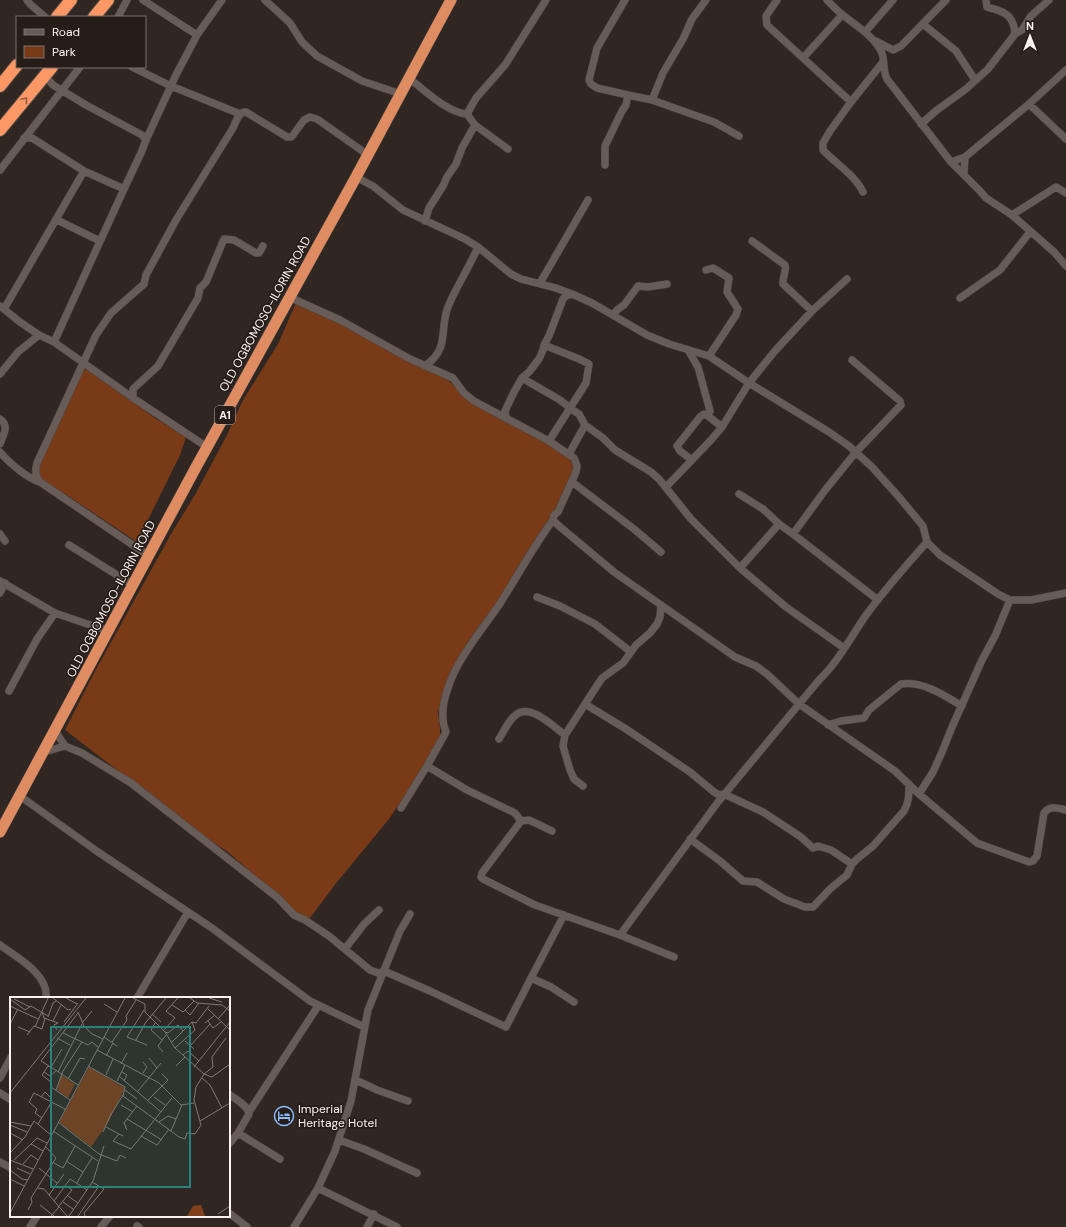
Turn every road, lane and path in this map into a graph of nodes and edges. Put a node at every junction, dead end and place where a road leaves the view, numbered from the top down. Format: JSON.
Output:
{"nodes":[{"id":1,"x":27,"y":0,"type":"edge"},
{"id":2,"x":71,"y":0,"type":"edge"},
{"id":3,"x":108,"y":0,"type":"edge"},
{"id":4,"x":128,"y":0,"type":"edge"},
{"id":5,"x":143,"y":0,"type":"edge"},
{"id":6,"x":222,"y":0,"type":"edge"},
{"id":7,"x":265,"y":0,"type":"edge"},
{"id":8,"x":451,"y":0,"type":"edge"},
{"id":9,"x":546,"y":0,"type":"edge"},
{"id":10,"x":625,"y":0,"type":"edge"},
{"id":11,"x":706,"y":0,"type":"edge"},
{"id":12,"x":777,"y":0,"type":"edge"},
{"id":13,"x":827,"y":0,"type":"edge"},
{"id":14,"x":893,"y":0,"type":"edge"},
{"id":15,"x":946,"y":0,"type":"edge"},
{"id":16,"x":986,"y":0,"type":"edge"},
{"id":17,"x":1049,"y":0,"type":"edge"},
{"id":18,"x":842,"y":15,"type":"junction"},
{"id":19,"x":44,"y":16,"type":"edge"},
{"id":20,"x":58,"y":16,"type":"edge"},
{"id":21,"x":95,"y":16,"type":"edge"},
{"id":22,"x":119,"y":16,"type":"edge"},
{"id":23,"x":923,"y":24,"type":"junction"},
{"id":24,"x":865,"y":32,"type":"junction"},
{"id":25,"x":1015,"y":34,"type":"junction"},
{"id":26,"x":197,"y":35,"type":"junction"},
{"id":27,"x":874,"y":40,"type":"junction"},
{"id":28,"x":804,"y":58,"type":"junction"},
{"id":29,"x":883,"y":62,"type":"junction"},
{"id":30,"x":16,"y":67,"type":"edge"},
{"id":31,"x":79,"y":68,"type":"edge"},
{"id":32,"x":134,"y":68,"type":"edge"},
{"id":33,"x":1066,"y":70,"type":"edge"},
{"id":34,"x":49,"y":72,"type":"edge"},
{"id":35,"x":409,"y":78,"type":"junction"},
{"id":36,"x":975,"y":80,"type":"junction"},
{"id":37,"x":0,"y":86,"type":"edge"},
{"id":38,"x":171,"y":86,"type":"junction"},
{"id":39,"x":62,"y":90,"type":"junction"},
{"id":40,"x":401,"y":94,"type":"junction"},
{"id":41,"x":628,"y":95,"type":"junction"},
{"id":42,"x":652,"y":100,"type":"junction"},
{"id":43,"x":851,"y":102,"type":"junction"},
{"id":44,"x":1028,"y":104,"type":"junction"},
{"id":45,"x":240,"y":114,"type":"junction"},
{"id":46,"x":467,"y":114,"type":"junction"},
{"id":47,"x":921,"y":124,"type":"junction"},
{"id":48,"x":476,"y":125,"type":"junction"},
{"id":49,"x":0,"y":130,"type":"edge"},
{"id":50,"x":30,"y":130,"type":"junction"},
{"id":51,"x":739,"y":136,"type":"dead end"},
{"id":52,"x":24,"y":138,"type":"junction"},
{"id":53,"x":32,"y":138,"type":"junction"},
{"id":54,"x":1066,"y":139,"type":"edge"},
{"id":55,"x":146,"y":140,"type":"junction"},
{"id":56,"x":508,"y":149,"type":"dead end"},
{"id":57,"x":368,"y":155,"type":"junction"},
{"id":58,"x":965,"y":156,"type":"junction"},
{"id":59,"x":952,"y":162,"type":"junction"},
{"id":60,"x":605,"y":165,"type":"dead end"},
{"id":61,"x":0,"y":170,"type":"edge"},
{"id":62,"x":84,"y":171,"type":"junction"},
{"id":63,"x":964,"y":174,"type":"junction"},
{"id":64,"x":356,"y":177,"type":"junction"},
{"id":65,"x":124,"y":189,"type":"junction"},
{"id":66,"x":863,"y":192,"type":"dead end"},
{"id":67,"x":1066,"y":193,"type":"edge"},
{"id":68,"x":588,"y":200,"type":"dead end"},
{"id":69,"x":1012,"y":215,"type":"junction"},
{"id":70,"x":56,"y":220,"type":"junction"},
{"id":71,"x":426,"y":221,"type":"junction"},
{"id":72,"x":1030,"y":232,"type":"junction"},
{"id":73,"x":100,"y":241,"type":"junction"},
{"id":74,"x":752,"y":241,"type":"dead end"},
{"id":75,"x":263,"y":246,"type":"dead end"},
{"id":76,"x":478,"y":247,"type":"junction"},
{"id":77,"x":1066,"y":266,"type":"edge"},
{"id":78,"x":706,"y":270,"type":"dead end"},
{"id":79,"x":847,"y":279,"type":"dead end"},
{"id":80,"x":540,"y":283,"type":"junction"},
{"id":81,"x":667,"y":284,"type":"dead end"},
{"id":82,"x":572,"y":294,"type":"junction"},
{"id":83,"x":289,"y":297,"type":"junction"},
{"id":84,"x":960,"y":298,"type":"dead end"},
{"id":85,"x":2,"y":308,"type":"edge"},
{"id":86,"x":812,"y":311,"type":"junction"},
{"id":87,"x":613,"y":316,"type":"junction"},
{"id":88,"x":39,"y":335,"type":"junction"},
{"id":89,"x":54,"y":342,"type":"junction"},
{"id":90,"x":544,"y":346,"type":"junction"},
{"id":91,"x":688,"y":350,"type":"junction"},
{"id":92,"x":709,"y":356,"type":"junction"},
{"id":93,"x":852,"y":360,"type":"dead end"},
{"id":94,"x":84,"y":364,"type":"junction"},
{"id":95,"x":426,"y":365,"type":"junction"},
{"id":96,"x":0,"y":374,"type":"edge"},
{"id":97,"x":522,"y":378,"type":"junction"},
{"id":98,"x":749,"y":383,"type":"junction"},
{"id":99,"x":133,"y":398,"type":"junction"},
{"id":100,"x":570,"y":407,"type":"junction"},
{"id":101,"x":708,"y":416,"type":"junction"},
{"id":102,"x":506,"y":418,"type":"junction"},
{"id":103,"x":0,"y":419,"type":"edge"},
{"id":104,"x":585,"y":425,"type":"junction"},
{"id":105,"x":722,"y":427,"type":"junction"},
{"id":106,"x":549,"y":441,"type":"junction"},
{"id":107,"x":0,"y":444,"type":"edge"},
{"id":108,"x":207,"y":447,"type":"junction"},
{"id":109,"x":0,"y":452,"type":"edge"},
{"id":110,"x":856,"y":452,"type":"junction"},
{"id":111,"x":569,"y":454,"type":"junction"},
{"id":112,"x":692,"y":460,"type":"junction"},
{"id":113,"x":40,"y":482,"type":"junction"},
{"id":114,"x":572,"y":482,"type":"junction"},
{"id":115,"x":666,"y":487,"type":"junction"},
{"id":116,"x":739,"y":494,"type":"dead end"},
{"id":117,"x":553,"y":520,"type":"junction"},
{"id":118,"x":779,"y":524,"type":"junction"},
{"id":119,"x":0,"y":534,"type":"edge"},
{"id":120,"x":793,"y":534,"type":"junction"},
{"id":121,"x":5,"y":541,"type":"dead end"},
{"id":122,"x":927,"y":542,"type":"junction"},
{"id":123,"x":69,"y":545,"type":"dead end"},
{"id":124,"x":661,"y":552,"type":"dead end"},
{"id":125,"x":149,"y":556,"type":"junction"},
{"id":126,"x":740,"y":568,"type":"junction"},
{"id":127,"x":2,"y":582,"type":"edge"},
{"id":128,"x":133,"y":586,"type":"junction"},
{"id":129,"x":0,"y":593,"type":"edge"},
{"id":130,"x":1066,"y":593,"type":"edge"},
{"id":131,"x":538,"y":597,"type":"dead end"},
{"id":132,"x":878,"y":600,"type":"junction"},
{"id":133,"x":1010,"y":600,"type":"junction"},
{"id":134,"x":661,"y":605,"type":"junction"},
{"id":135,"x":55,"y":613,"type":"junction"},
{"id":136,"x":108,"y":631,"type":"junction"},
{"id":137,"x":844,"y":648,"type":"junction"},
{"id":138,"x":631,"y":652,"type":"junction"},
{"id":139,"x":9,"y":691,"type":"dead end"},
{"id":140,"x":585,"y":704,"type":"junction"},
{"id":141,"x":799,"y":704,"type":"junction"},
{"id":142,"x":962,"y":706,"type":"junction"},
{"id":143,"x":828,"y":725,"type":"junction"},
{"id":144,"x":55,"y":731,"type":"junction"},
{"id":145,"x":565,"y":735,"type":"junction"},
{"id":146,"x":499,"y":739,"type":"dead end"},
{"id":147,"x":65,"y":746,"type":"junction"},
{"id":148,"x":44,"y":752,"type":"junction"},
{"id":149,"x":427,"y":766,"type":"junction"},
{"id":150,"x":908,"y":784,"type":"junction"},
{"id":151,"x":583,"y":786,"type":"dead end"},
{"id":152,"x":724,"y":794,"type":"junction"},
{"id":153,"x":919,"y":794,"type":"junction"},
{"id":154,"x":20,"y":796,"type":"junction"},
{"id":155,"x":401,"y":808,"type":"dead end"},
{"id":156,"x":1066,"y":810,"type":"edge"},
{"id":157,"x":521,"y":821,"type":"junction"},
{"id":158,"x":0,"y":831,"type":"edge"},
{"id":159,"x":552,"y":832,"type":"dead end"},
{"id":160,"x":690,"y":839,"type":"junction"},
{"id":161,"x":852,"y":864,"type":"junction"},
{"id":162,"x":379,"y":910,"type":"dead end"},
{"id":163,"x":188,"y":912,"type":"junction"},
{"id":164,"x":410,"y":914,"type":"dead end"},
{"id":165,"x":564,"y":915,"type":"junction"},
{"id":166,"x":620,"y":936,"type":"junction"},
{"id":167,"x":0,"y":945,"type":"edge"},
{"id":168,"x":345,"y":949,"type":"junction"},
{"id":169,"x":674,"y":957,"type":"dead end"},
{"id":170,"x":384,"y":971,"type":"junction"},
{"id":171,"x":531,"y":978,"type":"junction"},
{"id":172,"x":46,"y":997,"type":"edge"},
{"id":173,"x":138,"y":997,"type":"edge"},
{"id":174,"x":574,"y":1002,"type":"dead end"},
{"id":175,"x":318,"y":1006,"type":"junction"},
{"id":176,"x":364,"y":1027,"type":"junction"},
{"id":177,"x":10,"y":1059,"type":"edge"},
{"id":178,"x":0,"y":1078,"type":"edge"},
{"id":179,"x":356,"y":1080,"type":"junction"},
{"id":180,"x":0,"y":1093,"type":"edge"},
{"id":181,"x":230,"y":1095,"type":"edge"},
{"id":182,"x":10,"y":1099,"type":"edge"},
{"id":183,"x":408,"y":1101,"type":"dead end"},
{"id":184,"x":249,"y":1112,"type":"junction"},
{"id":185,"x":238,"y":1133,"type":"junction"},
{"id":186,"x":339,"y":1140,"type":"junction"},
{"id":187,"x":230,"y":1143,"type":"edge"},
{"id":188,"x":280,"y":1159,"type":"dead end"},
{"id":189,"x":0,"y":1162,"type":"edge"},
{"id":190,"x":10,"y":1167,"type":"edge"},
{"id":191,"x":416,"y":1173,"type":"dead end"},
{"id":192,"x":318,"y":1188,"type":"junction"},
{"id":193,"x":230,"y":1214,"type":"edge"},
{"id":194,"x":374,"y":1214,"type":"junction"},
{"id":195,"x":36,"y":1217,"type":"edge"},
{"id":196,"x":109,"y":1217,"type":"edge"},
{"id":197,"x":30,"y":1227,"type":"edge"},
{"id":198,"x":101,"y":1227,"type":"edge"},
{"id":199,"x":247,"y":1227,"type":"edge"},
{"id":200,"x":294,"y":1227,"type":"edge"},
{"id":201,"x":367,"y":1227,"type":"edge"},
{"id":202,"x":397,"y":1227,"type":"edge"}],
"edges":[{"from":1,"to":19,"type":"street"},
{"from":2,"to":20,"type":"highway"},
{"from":3,"to":21,"type":"highway"},
{"from":4,"to":22,"type":"street"},
{"from":5,"to":26,"type":"street"},
{"from":6,"to":26,"type":"street"},
{"from":7,"to":40,"type":"street"},
{"from":8,"to":35,"type":"highway","name":"OLD OGBOMOSO-ILORIN ROAD","number":"A1"},
{"from":9,"to":46,"type":"street"},
{"from":10,"to":41,"type":"street"},
{"from":11,"to":42,"type":"street"},
{"from":12,"to":28,"type":"street"},
{"from":13,"to":18,"type":"street"},
{"from":14,"to":24,"type":"street"},
{"from":15,"to":23,"type":"street"},
{"from":16,"to":25,"type":"street"},
{"from":17,"to":25,"type":"street"},
{"from":18,"to":24,"type":"street"},
{"from":18,"to":28,"type":"street"},
{"from":23,"to":27,"type":"street"},
{"from":23,"to":36,"type":"street"},
{"from":24,"to":27,"type":"street"},
{"from":25,"to":36,"type":"street"},
{"from":26,"to":38,"type":"street"},
{"from":27,"to":29,"type":"street"},
{"from":28,"to":43,"type":"street"},
{"from":29,"to":43,"type":"street"},
{"from":29,"to":47,"type":"street"},
{"from":30,"to":37,"type":"highway"},
{"from":31,"to":39,"type":"street"},
{"from":32,"to":38,"type":"street"},
{"from":33,"to":44,"type":"street"},
{"from":34,"to":39,"type":"street"},
{"from":49,"to":34,"type":"highway","one_way":true},
{"from":35,"to":40,"type":"highway","name":"OLD OGBOMOSO-ILORIN ROAD","number":"A1"},
{"from":35,"to":46,"type":"street"},
{"from":36,"to":47,"type":"street"},
{"from":38,"to":45,"type":"street"},
{"from":38,"to":55,"type":"street"},
{"from":39,"to":50,"type":"street"},
{"from":39,"to":55,"type":"street"},
{"from":40,"to":57,"type":"highway","name":"OLD OGBOMOSO-ILORIN ROAD","number":"A1"},
{"from":41,"to":42,"type":"street"},
{"from":41,"to":60,"type":"street"},
{"from":42,"to":51,"type":"street"},
{"from":43,"to":66,"type":"street"},
{"from":44,"to":54,"type":"street"},
{"from":44,"to":58,"type":"street"},
{"from":45,"to":57,"type":"street"},
{"from":45,"to":94,"type":"street"},
{"from":46,"to":48,"type":"street"},
{"from":47,"to":59,"type":"street"},
{"from":48,"to":56,"type":"street"},
{"from":48,"to":71,"type":"street"},
{"from":50,"to":52,"type":"street"},
{"from":50,"to":53,"type":"street"},
{"from":52,"to":53,"type":"street"},
{"from":52,"to":61,"type":"street"},
{"from":53,"to":62,"type":"street"},
{"from":55,"to":65,"type":"street"},
{"from":57,"to":64,"type":"highway","name":"OLD OGBOMOSO-ILORIN ROAD","number":"A1"},
{"from":58,"to":59,"type":"street"},
{"from":58,"to":63,"type":"street"},
{"from":59,"to":63,"type":"street"},
{"from":62,"to":65,"type":"street"},
{"from":62,"to":70,"type":"street"},
{"from":63,"to":69,"type":"street"},
{"from":64,"to":71,"type":"street"},
{"from":64,"to":83,"type":"highway","name":"OLD OGBOMOSO-ILORIN ROAD","number":"A1"},
{"from":65,"to":73,"type":"street"},
{"from":67,"to":69,"type":"street"},
{"from":68,"to":80,"type":"street"},
{"from":69,"to":72,"type":"street"},
{"from":70,"to":73,"type":"street"},
{"from":70,"to":85,"type":"street"},
{"from":71,"to":76,"type":"street"},
{"from":72,"to":77,"type":"street"},
{"from":72,"to":84,"type":"street"},
{"from":73,"to":89,"type":"street"},
{"from":74,"to":86,"type":"street"},
{"from":75,"to":99,"type":"street"},
{"from":76,"to":80,"type":"street"},
{"from":76,"to":95,"type":"street"},
{"from":78,"to":92,"type":"street"},
{"from":79,"to":86,"type":"street"},
{"from":80,"to":82,"type":"street"},
{"from":81,"to":87,"type":"street"},
{"from":82,"to":87,"type":"street"},
{"from":82,"to":90,"type":"street"},
{"from":83,"to":95,"type":"street"},
{"from":83,"to":108,"type":"highway","name":"OLD OGBOMOSO-ILORIN ROAD","number":"A1"},
{"from":85,"to":88,"type":"street"},
{"from":86,"to":98,"type":"street"},
{"from":87,"to":91,"type":"street"},
{"from":88,"to":89,"type":"street"},
{"from":88,"to":96,"type":"street"},
{"from":89,"to":94,"type":"street"},
{"from":90,"to":97,"type":"street"},
{"from":90,"to":100,"type":"street"},
{"from":91,"to":92,"type":"street"},
{"from":91,"to":101,"type":"street"},
{"from":92,"to":98,"type":"street"},
{"from":93,"to":110,"type":"street"},
{"from":94,"to":99,"type":"street"},
{"from":94,"to":113,"type":"street"},
{"from":95,"to":102,"type":"street"},
{"from":97,"to":100,"type":"street"},
{"from":97,"to":102,"type":"street"},
{"from":98,"to":105,"type":"street"},
{"from":98,"to":110,"type":"street"},
{"from":99,"to":108,"type":"street"},
{"from":100,"to":104,"type":"street"},
{"from":100,"to":106,"type":"street"},
{"from":101,"to":105,"type":"street"},
{"from":101,"to":112,"type":"street"},
{"from":102,"to":106,"type":"street"},
{"from":103,"to":107,"type":"street"},
{"from":104,"to":111,"type":"street"},
{"from":104,"to":115,"type":"street"},
{"from":105,"to":112,"type":"street"},
{"from":106,"to":111,"type":"street"},
{"from":108,"to":125,"type":"highway","name":"OLD OGBOMOSO-ILORIN ROAD","number":"A1"},
{"from":109,"to":113,"type":"street"},
{"from":110,"to":120,"type":"street"},
{"from":110,"to":122,"type":"street"},
{"from":111,"to":114,"type":"street"},
{"from":112,"to":115,"type":"street"},
{"from":113,"to":125,"type":"street"},
{"from":114,"to":117,"type":"street"},
{"from":114,"to":124,"type":"street"},
{"from":115,"to":126,"type":"street"},
{"from":116,"to":118,"type":"street"},
{"from":117,"to":134,"type":"street"},
{"from":117,"to":149,"type":"street"},
{"from":118,"to":120,"type":"street"},
{"from":118,"to":126,"type":"street"},
{"from":119,"to":121,"type":"street"},
{"from":120,"to":132,"type":"street"},
{"from":122,"to":132,"type":"street"},
{"from":122,"to":133,"type":"street"},
{"from":123,"to":128,"type":"street"},
{"from":125,"to":128,"type":"highway","name":"OLD OGBOMOSO-ILORIN ROAD","number":"A1"},
{"from":126,"to":137,"type":"street"},
{"from":127,"to":129,"type":"street"},
{"from":127,"to":135,"type":"street"},
{"from":128,"to":136,"type":"highway","name":"OLD OGBOMOSO-ILORIN ROAD","number":"A1"},
{"from":130,"to":133,"type":"street"},
{"from":131,"to":138,"type":"street"},
{"from":132,"to":137,"type":"street"},
{"from":133,"to":142,"type":"street"},
{"from":134,"to":138,"type":"street"},
{"from":134,"to":141,"type":"street"},
{"from":135,"to":136,"type":"street"},
{"from":135,"to":139,"type":"street"},
{"from":136,"to":144,"type":"highway","name":"OLD OGBOMOSO-ILORIN ROAD","number":"A1"},
{"from":137,"to":141,"type":"street"},
{"from":138,"to":140,"type":"street"},
{"from":140,"to":145,"type":"street"},
{"from":140,"to":152,"type":"street"},
{"from":141,"to":143,"type":"street"},
{"from":141,"to":152,"type":"street"},
{"from":142,"to":143,"type":"street"},
{"from":142,"to":153,"type":"street"},
{"from":143,"to":150,"type":"street"},
{"from":144,"to":147,"type":"street"},
{"from":144,"to":148,"type":"highway","name":"OLD OGBOMOSO-ILORIN ROAD","number":"A1"},
{"from":145,"to":146,"type":"street"},
{"from":145,"to":151,"type":"street"},
{"from":147,"to":148,"type":"street"},
{"from":147,"to":168,"type":"street"},
{"from":148,"to":154,"type":"highway","name":"OLD OGBOMOSO-ILORIN ROAD","number":"A1"},
{"from":149,"to":155,"type":"street"},
{"from":149,"to":157,"type":"street"},
{"from":150,"to":153,"type":"street"},
{"from":150,"to":161,"type":"street"},
{"from":152,"to":160,"type":"street"},
{"from":152,"to":161,"type":"street"},
{"from":153,"to":156,"type":"street"},
{"from":154,"to":158,"type":"highway","name":"OLD OGBOMOSO-ILORIN ROAD","number":"A1"},
{"from":154,"to":163,"type":"street"},
{"from":157,"to":159,"type":"street"},
{"from":157,"to":165,"type":"street"},
{"from":160,"to":161,"type":"street"},
{"from":160,"to":166,"type":"street"},
{"from":162,"to":168,"type":"street"},
{"from":163,"to":173,"type":"street"},
{"from":163,"to":175,"type":"street"},
{"from":164,"to":170,"type":"street"},
{"from":165,"to":166,"type":"street"},
{"from":165,"to":171,"type":"street"},
{"from":166,"to":169,"type":"street"},
{"from":167,"to":172,"type":"street"},
{"from":168,"to":170,"type":"street"},
{"from":170,"to":171,"type":"street"},
{"from":170,"to":176,"type":"street"},
{"from":171,"to":174,"type":"street"},
{"from":175,"to":176,"type":"street"},
{"from":175,"to":184,"type":"street"},
{"from":176,"to":179,"type":"street"},
{"from":177,"to":178,"type":"street"},
{"from":179,"to":183,"type":"street"},
{"from":179,"to":186,"type":"street"},
{"from":180,"to":182,"type":"street"},
{"from":181,"to":184,"type":"street"},
{"from":184,"to":185,"type":"street"},
{"from":185,"to":187,"type":"street"},
{"from":185,"to":188,"type":"street"},
{"from":186,"to":191,"type":"street"},
{"from":186,"to":192,"type":"street"},
{"from":189,"to":190,"type":"street"},
{"from":192,"to":194,"type":"street"},
{"from":192,"to":200,"type":"street"},
{"from":193,"to":199,"type":"street"},
{"from":194,"to":201,"type":"street"},
{"from":194,"to":202,"type":"street"},
{"from":195,"to":197,"type":"street"},
{"from":196,"to":198,"type":"street"}]}
